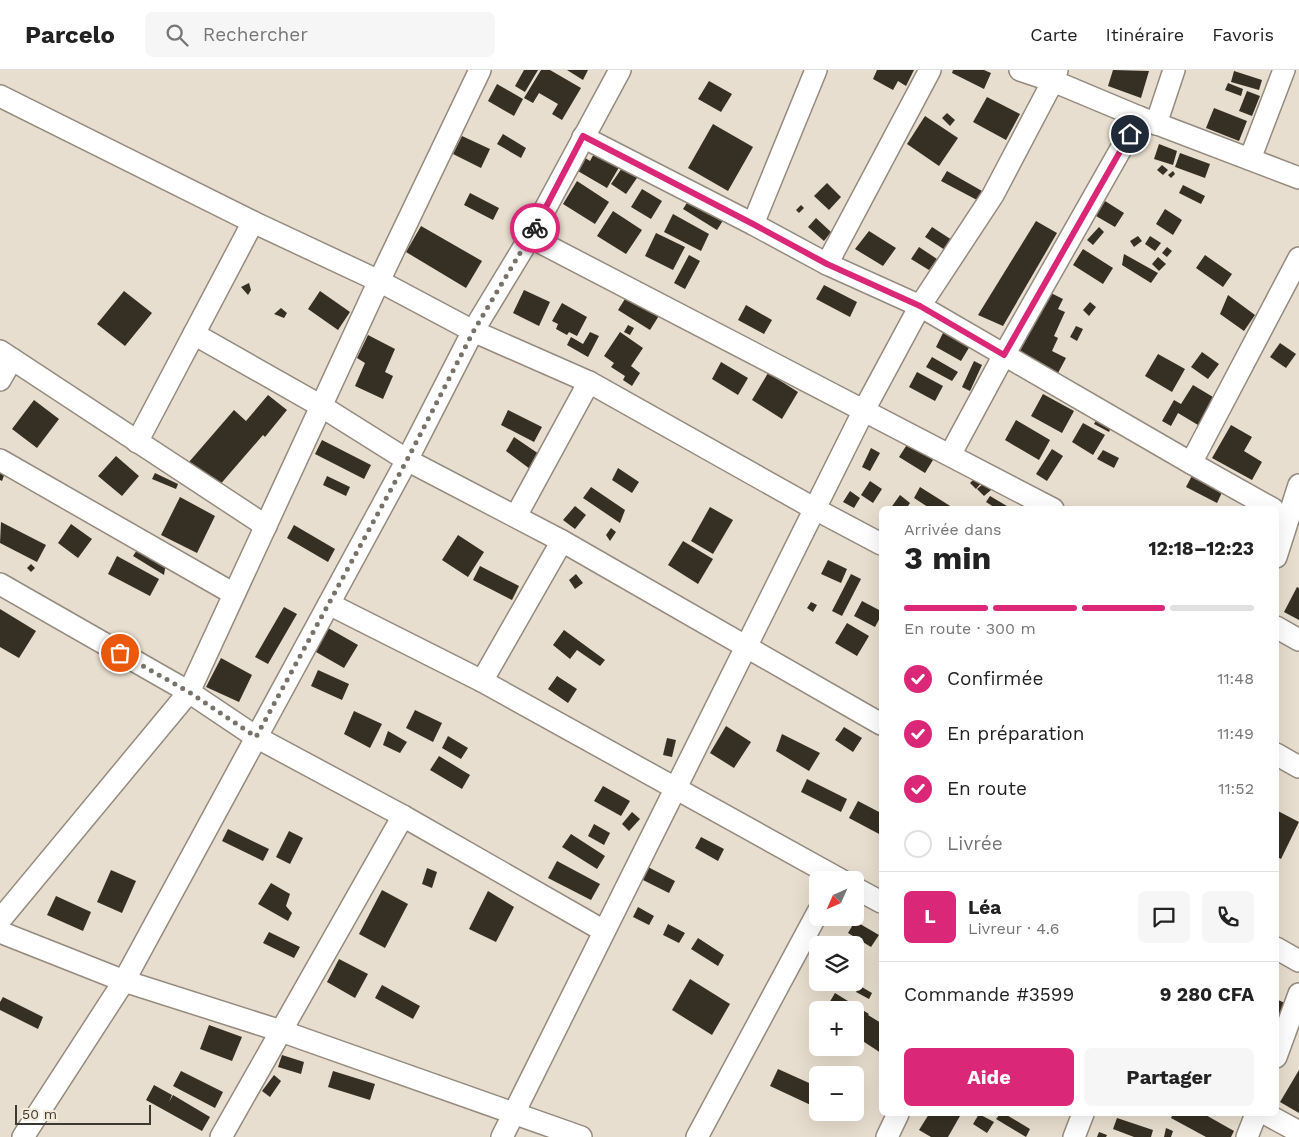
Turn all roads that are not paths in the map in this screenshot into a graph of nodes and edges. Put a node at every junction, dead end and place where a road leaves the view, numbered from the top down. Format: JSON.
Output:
{"nodes":[{"id":1,"x":480,"y":70,"type":"edge"},
{"id":2,"x":620,"y":70,"type":"edge"},
{"id":3,"x":816,"y":70,"type":"edge"},
{"id":4,"x":930,"y":70,"type":"edge"},
{"id":5,"x":1020,"y":70,"type":"edge"},
{"id":6,"x":1174,"y":70,"type":"edge"},
{"id":7,"x":1284,"y":70,"type":"edge"},
{"id":8,"x":1055,"y":76,"type":"edge"},
{"id":9,"x":0,"y":96,"type":"edge"},
{"id":10,"x":1148,"y":121,"type":"junction"},
{"id":11,"x":583,"y":136,"type":"junction"},
{"id":12,"x":1250,"y":159,"type":"junction"},
{"id":13,"x":1299,"y":178,"type":"edge"},
{"id":14,"x":253,"y":222,"type":"junction"},
{"id":15,"x":753,"y":224,"type":"junction"},
{"id":16,"x":530,"y":237,"type":"junction"},
{"id":17,"x":1299,"y":258,"type":"edge"},
{"id":18,"x":827,"y":264,"type":"junction"},
{"id":19,"x":379,"y":282,"type":"junction"},
{"id":20,"x":920,"y":306,"type":"junction"},
{"id":21,"x":473,"y":332,"type":"junction"},
{"id":22,"x":194,"y":334,"type":"junction"},
{"id":23,"x":6,"y":355,"type":"edge"},
{"id":24,"x":1004,"y":355,"type":"junction"},
{"id":25,"x":0,"y":380,"type":"edge"},
{"id":26,"x":589,"y":382,"type":"junction"},
{"id":27,"x":321,"y":406,"type":"junction"},
{"id":28,"x":864,"y":410,"type":"junction"},
{"id":29,"x":137,"y":442,"type":"junction"},
{"id":30,"x":950,"y":454,"type":"junction"},
{"id":31,"x":0,"y":460,"type":"edge"},
{"id":32,"x":407,"y":460,"type":"junction"},
{"id":33,"x":1191,"y":463,"type":"junction"},
{"id":34,"x":1299,"y":485,"type":"edge"},
{"id":35,"x":1047,"y":506,"type":"edge"},
{"id":36,"x":1268,"y":506,"type":"edge"},
{"id":37,"x":815,"y":508,"type":"junction"},
{"id":38,"x":1284,"y":515,"type":"edge"},
{"id":39,"x":516,"y":516,"type":"junction"},
{"id":40,"x":266,"y":526,"type":"junction"},
{"id":41,"x":562,"y":541,"type":"junction"},
{"id":42,"x":1279,"y":541,"type":"edge"},
{"id":43,"x":879,"y":543,"type":"edge"},
{"id":44,"x":0,"y":584,"type":"edge"},
{"id":45,"x":234,"y":594,"type":"junction"},
{"id":46,"x":328,"y":604,"type":"junction"},
{"id":47,"x":1279,"y":630,"type":"edge"},
{"id":48,"x":1299,"y":640,"type":"edge"},
{"id":49,"x":746,"y":647,"type":"junction"},
{"id":50,"x":482,"y":681,"type":"junction"},
{"id":51,"x":189,"y":692,"type":"junction"},
{"id":52,"x":879,"y":723,"type":"edge"},
{"id":53,"x":256,"y":737,"type":"junction"},
{"id":54,"x":1279,"y":756,"type":"edge"},
{"id":55,"x":1299,"y":767,"type":"edge"},
{"id":56,"x":675,"y":789,"type":"junction"},
{"id":57,"x":403,"y":816,"type":"junction"},
{"id":58,"x":823,"y":871,"type":"edge"},
{"id":59,"x":864,"y":893,"type":"edge"},
{"id":60,"x":879,"y":901,"type":"edge"},
{"id":61,"x":0,"y":920,"type":"edge"},
{"id":62,"x":810,"y":926,"type":"edge"},
{"id":63,"x":604,"y":931,"type":"junction"},
{"id":64,"x":0,"y":932,"type":"edge"},
{"id":65,"x":1279,"y":950,"type":"edge"},
{"id":66,"x":1299,"y":961,"type":"edge"},
{"id":67,"x":124,"y":981,"type":"junction"},
{"id":68,"x":1299,"y":994,"type":"edge"},
{"id":69,"x":281,"y":1031,"type":"junction"},
{"id":70,"x":1279,"y":1049,"type":"edge"},
{"id":71,"x":513,"y":1114,"type":"junction"},
{"id":72,"x":897,"y":1116,"type":"edge"},
{"id":73,"x":1082,"y":1116,"type":"edge"},
{"id":74,"x":1255,"y":1116,"type":"edge"},
{"id":75,"x":1270,"y":1116,"type":"edge"},
{"id":76,"x":1299,"y":1132,"type":"edge"},
{"id":77,"x":23,"y":1137,"type":"edge"},
{"id":78,"x":221,"y":1137,"type":"edge"},
{"id":79,"x":502,"y":1137,"type":"edge"},
{"id":80,"x":581,"y":1137,"type":"edge"},
{"id":81,"x":697,"y":1137,"type":"edge"},
{"id":82,"x":887,"y":1137,"type":"edge"},
{"id":83,"x":1074,"y":1137,"type":"edge"},
{"id":84,"x":1247,"y":1137,"type":"edge"}],
"edges":[{"from":1,"to":19,"type":"street"},
{"from":2,"to":11,"type":"street"},
{"from":3,"to":15,"type":"street"},
{"from":4,"to":18,"type":"street"},
{"from":5,"to":8,"type":"street"},
{"from":6,"to":10,"type":"street"},
{"from":7,"to":12,"type":"street"},
{"from":8,"to":10,"type":"street"},
{"from":8,"to":20,"type":"street"},
{"from":9,"to":14,"type":"street"},
{"from":10,"to":12,"type":"street"},
{"from":10,"to":24,"type":"street"},
{"from":11,"to":15,"type":"street"},
{"from":11,"to":16,"type":"street"},
{"from":12,"to":13,"type":"street"},
{"from":14,"to":19,"type":"street"},
{"from":14,"to":22,"type":"street"},
{"from":15,"to":18,"type":"street"},
{"from":16,"to":21,"type":"street"},
{"from":16,"to":28,"type":"street"},
{"from":17,"to":33,"type":"street"},
{"from":18,"to":20,"type":"street"},
{"from":19,"to":21,"type":"street"},
{"from":19,"to":27,"type":"street"},
{"from":20,"to":24,"type":"street"},
{"from":20,"to":28,"type":"street"},
{"from":21,"to":26,"type":"street"},
{"from":21,"to":32,"type":"street"},
{"from":22,"to":27,"type":"street"},
{"from":22,"to":29,"type":"street"},
{"from":23,"to":25,"type":"street"},
{"from":23,"to":29,"type":"street"},
{"from":24,"to":30,"type":"street"},
{"from":24,"to":33,"type":"street"},
{"from":26,"to":37,"type":"street"},
{"from":26,"to":39,"type":"street"},
{"from":27,"to":32,"type":"street"},
{"from":27,"to":40,"type":"street"},
{"from":28,"to":30,"type":"street"},
{"from":28,"to":37,"type":"street"},
{"from":29,"to":40,"type":"street"},
{"from":30,"to":35,"type":"street"},
{"from":31,"to":45,"type":"street"},
{"from":32,"to":39,"type":"street"},
{"from":32,"to":46,"type":"street"},
{"from":33,"to":36,"type":"street"},
{"from":34,"to":38,"type":"street"},
{"from":37,"to":43,"type":"street"},
{"from":37,"to":49,"type":"street"},
{"from":38,"to":42,"type":"street"},
{"from":39,"to":41,"type":"street"},
{"from":40,"to":45,"type":"street"},
{"from":41,"to":49,"type":"street"},
{"from":41,"to":50,"type":"street"},
{"from":44,"to":51,"type":"street"},
{"from":45,"to":51,"type":"street"},
{"from":46,"to":50,"type":"street"},
{"from":46,"to":53,"type":"street"},
{"from":47,"to":48,"type":"street"},
{"from":49,"to":52,"type":"street"},
{"from":49,"to":56,"type":"street"},
{"from":50,"to":56,"type":"street"},
{"from":51,"to":53,"type":"street"},
{"from":51,"to":61,"type":"street"},
{"from":53,"to":57,"type":"street"},
{"from":53,"to":67,"type":"street"},
{"from":54,"to":55,"type":"street"},
{"from":56,"to":58,"type":"street"},
{"from":56,"to":63,"type":"street"},
{"from":57,"to":63,"type":"street"},
{"from":57,"to":69,"type":"street"},
{"from":59,"to":60,"type":"street"},
{"from":62,"to":81,"type":"street"},
{"from":63,"to":71,"type":"street"},
{"from":64,"to":67,"type":"street"},
{"from":65,"to":66,"type":"street"},
{"from":67,"to":69,"type":"street"},
{"from":67,"to":77,"type":"street"},
{"from":68,"to":70,"type":"street"},
{"from":69,"to":71,"type":"street"},
{"from":69,"to":78,"type":"street"},
{"from":71,"to":79,"type":"street"},
{"from":71,"to":80,"type":"street"},
{"from":72,"to":82,"type":"street"},
{"from":73,"to":83,"type":"street"},
{"from":74,"to":84,"type":"street"},
{"from":75,"to":76,"type":"street"}]}
